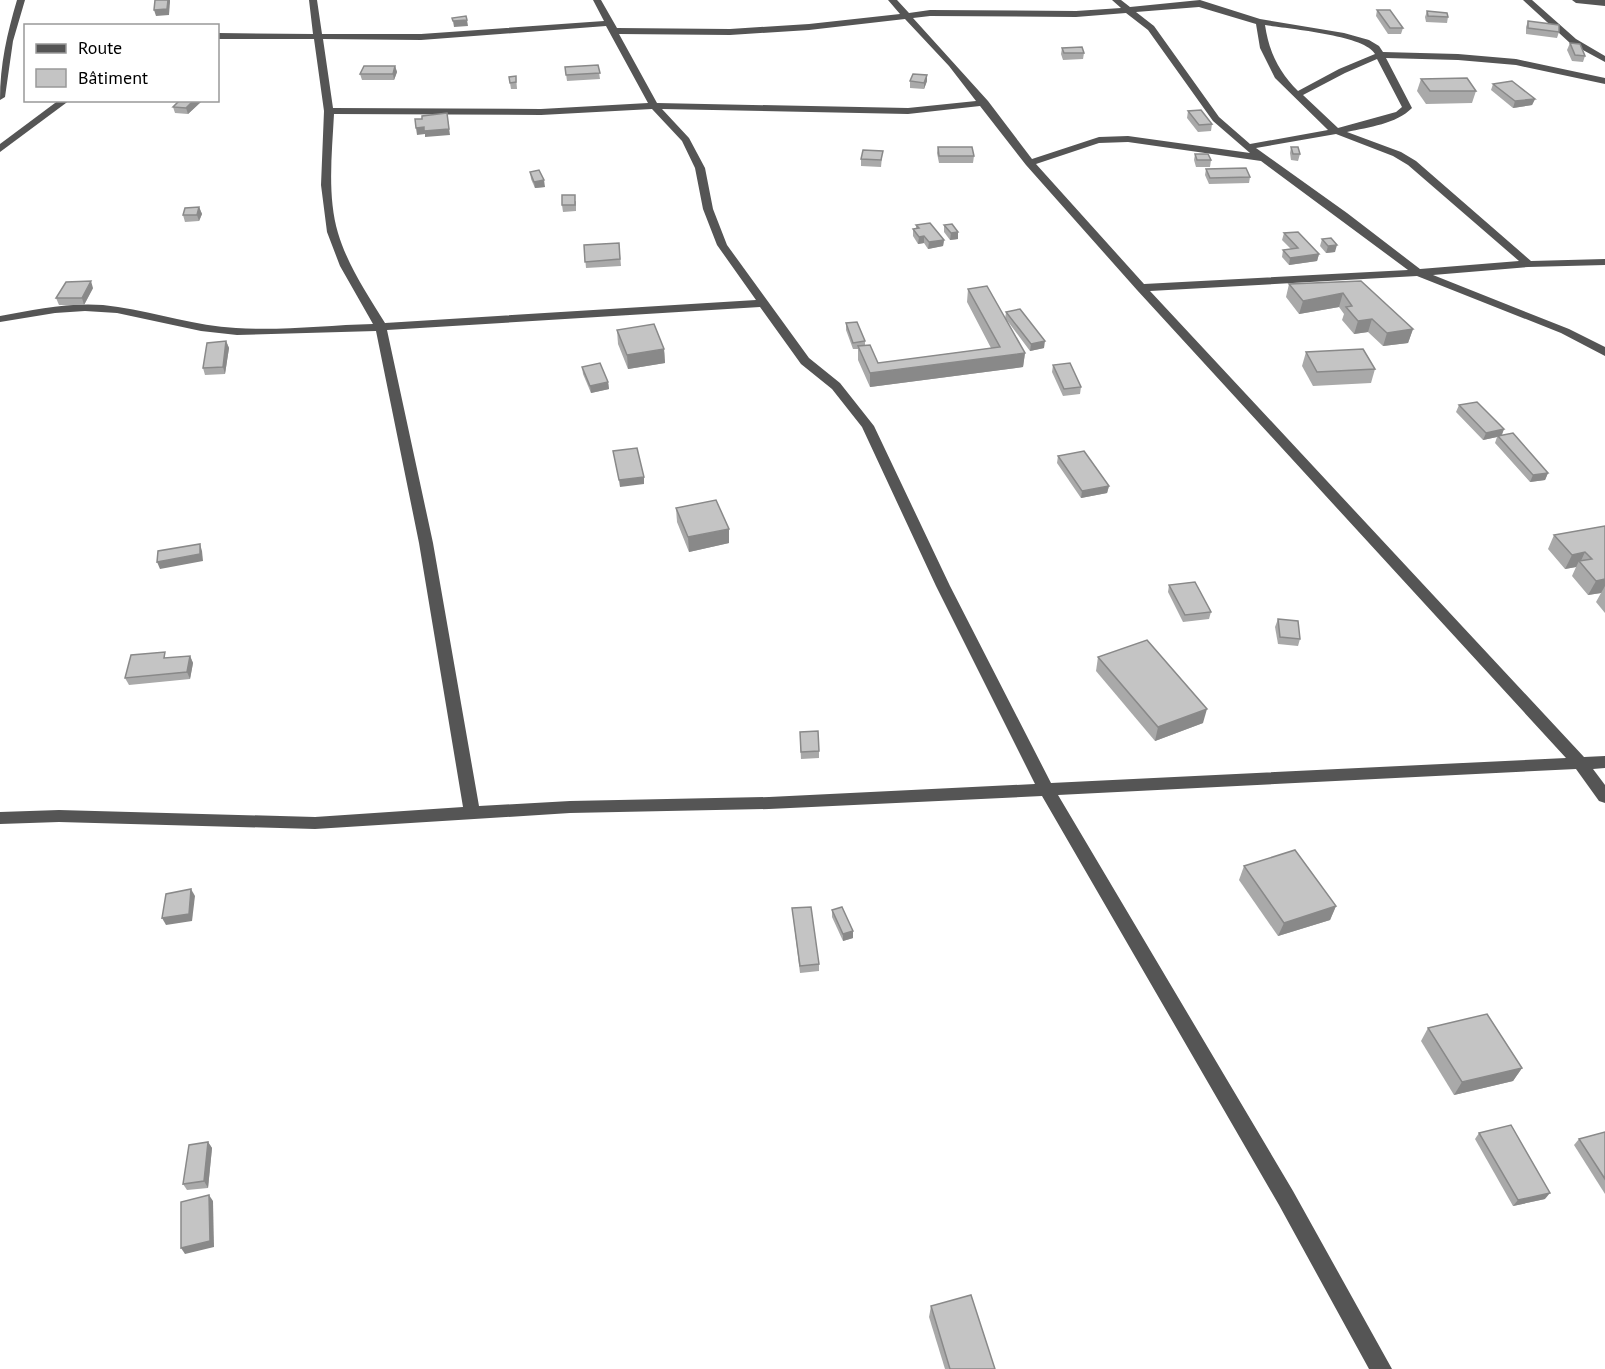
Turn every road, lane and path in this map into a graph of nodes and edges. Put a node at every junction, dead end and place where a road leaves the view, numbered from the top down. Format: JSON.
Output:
{"nodes":[{"id":1,"x":21,"y":0,"type":"edge"},
{"id":2,"x":313,"y":0,"type":"edge"},
{"id":3,"x":597,"y":0,"type":"edge"},
{"id":4,"x":892,"y":0,"type":"edge"},
{"id":5,"x":1116,"y":0,"type":"edge"},
{"id":6,"x":1527,"y":0,"type":"edge"},
{"id":7,"x":1576,"y":0,"type":"edge"},
{"id":8,"x":1198,"y":2,"type":"edge"},
{"id":9,"x":1605,"y":3,"type":"edge"},
{"id":10,"x":1180,"y":6,"type":"junction"},
{"id":11,"x":1128,"y":10,"type":"junction"},
{"id":12,"x":907,"y":16,"type":"junction"},
{"id":13,"x":1260,"y":22,"type":"junction"},
{"id":14,"x":1158,"y":23,"type":"junction"},
{"id":15,"x":610,"y":27,"type":"junction"},
{"id":16,"x":219,"y":36,"type":"edge"},
{"id":17,"x":320,"y":36,"type":"junction"},
{"id":18,"x":8,"y":41,"type":"edge"},
{"id":19,"x":1380,"y":55,"type":"junction"},
{"id":20,"x":1605,"y":59,"type":"edge"},
{"id":21,"x":1605,"y":81,"type":"edge"},
{"id":22,"x":1299,"y":94,"type":"junction"},
{"id":23,"x":0,"y":97,"type":"edge"},
{"id":24,"x":63,"y":102,"type":"edge"},
{"id":25,"x":985,"y":103,"type":"junction"},
{"id":26,"x":654,"y":106,"type":"junction"},
{"id":27,"x":329,"y":111,"type":"junction"},
{"id":28,"x":1334,"y":130,"type":"junction"},
{"id":29,"x":1248,"y":147,"type":"junction"},
{"id":30,"x":0,"y":149,"type":"edge"},
{"id":31,"x":1265,"y":158,"type":"junction"},
{"id":32,"x":1030,"y":163,"type":"junction"},
{"id":33,"x":1605,"y":262,"type":"edge"},
{"id":34,"x":1528,"y":264,"type":"junction"},
{"id":35,"x":1418,"y":273,"type":"junction"},
{"id":36,"x":1141,"y":288,"type":"junction"},
{"id":37,"x":762,"y":303,"type":"junction"},
{"id":38,"x":0,"y":319,"type":"edge"},
{"id":39,"x":381,"y":327,"type":"junction"},
{"id":40,"x":1605,"y":352,"type":"edge"},
{"id":41,"x":1605,"y":762,"type":"edge"},
{"id":42,"x":1581,"y":764,"type":"junction"},
{"id":43,"x":1046,"y":789,"type":"junction"},
{"id":44,"x":1605,"y":797,"type":"edge"},
{"id":45,"x":472,"y":813,"type":"junction"},
{"id":46,"x":0,"y":818,"type":"edge"},
{"id":47,"x":1381,"y":1369,"type":"edge"}],
"edges":[{"from":1,"to":18,"type":"street"},
{"from":2,"to":17,"type":"street"},
{"from":3,"to":15,"type":"street"},
{"from":4,"to":12,"type":"street"},
{"from":5,"to":11,"type":"street"},
{"from":6,"to":20,"type":"street"},
{"from":7,"to":9,"type":"street"},
{"from":8,"to":10,"type":"street"},
{"from":8,"to":13,"type":"street"},
{"from":10,"to":11,"type":"street"},
{"from":10,"to":14,"type":"street"},
{"from":11,"to":12,"type":"street"},
{"from":11,"to":14,"type":"street"},
{"from":12,"to":15,"type":"street"},
{"from":12,"to":25,"type":"street"},
{"from":13,"to":19,"type":"street"},
{"from":13,"to":22,"type":"street"},
{"from":14,"to":29,"type":"street"},
{"from":15,"to":17,"type":"street"},
{"from":15,"to":26,"type":"street"},
{"from":16,"to":17,"type":"street"},
{"from":17,"to":27,"type":"street"},
{"from":18,"to":23,"type":"street"},
{"from":19,"to":21,"type":"street"},
{"from":19,"to":22,"type":"street"},
{"from":19,"to":28,"type":"street"},
{"from":22,"to":28,"type":"street"},
{"from":24,"to":30,"type":"street"},
{"from":25,"to":26,"type":"street"},
{"from":25,"to":32,"type":"street"},
{"from":26,"to":27,"type":"street"},
{"from":26,"to":37,"type":"street"},
{"from":27,"to":39,"type":"street"},
{"from":28,"to":29,"type":"street"},
{"from":28,"to":34,"type":"street"},
{"from":29,"to":31,"type":"street"},
{"from":31,"to":32,"type":"street"},
{"from":31,"to":35,"type":"street"},
{"from":32,"to":36,"type":"street"},
{"from":33,"to":34,"type":"street"},
{"from":34,"to":35,"type":"street"},
{"from":35,"to":36,"type":"street"},
{"from":35,"to":40,"type":"street"},
{"from":36,"to":42,"type":"street"},
{"from":37,"to":39,"type":"street"},
{"from":37,"to":43,"type":"street"},
{"from":38,"to":39,"type":"street"},
{"from":39,"to":45,"type":"street"},
{"from":41,"to":42,"type":"street"},
{"from":42,"to":43,"type":"street"},
{"from":42,"to":44,"type":"street"},
{"from":43,"to":45,"type":"street"},
{"from":43,"to":47,"type":"street"},
{"from":45,"to":46,"type":"street"}]}
